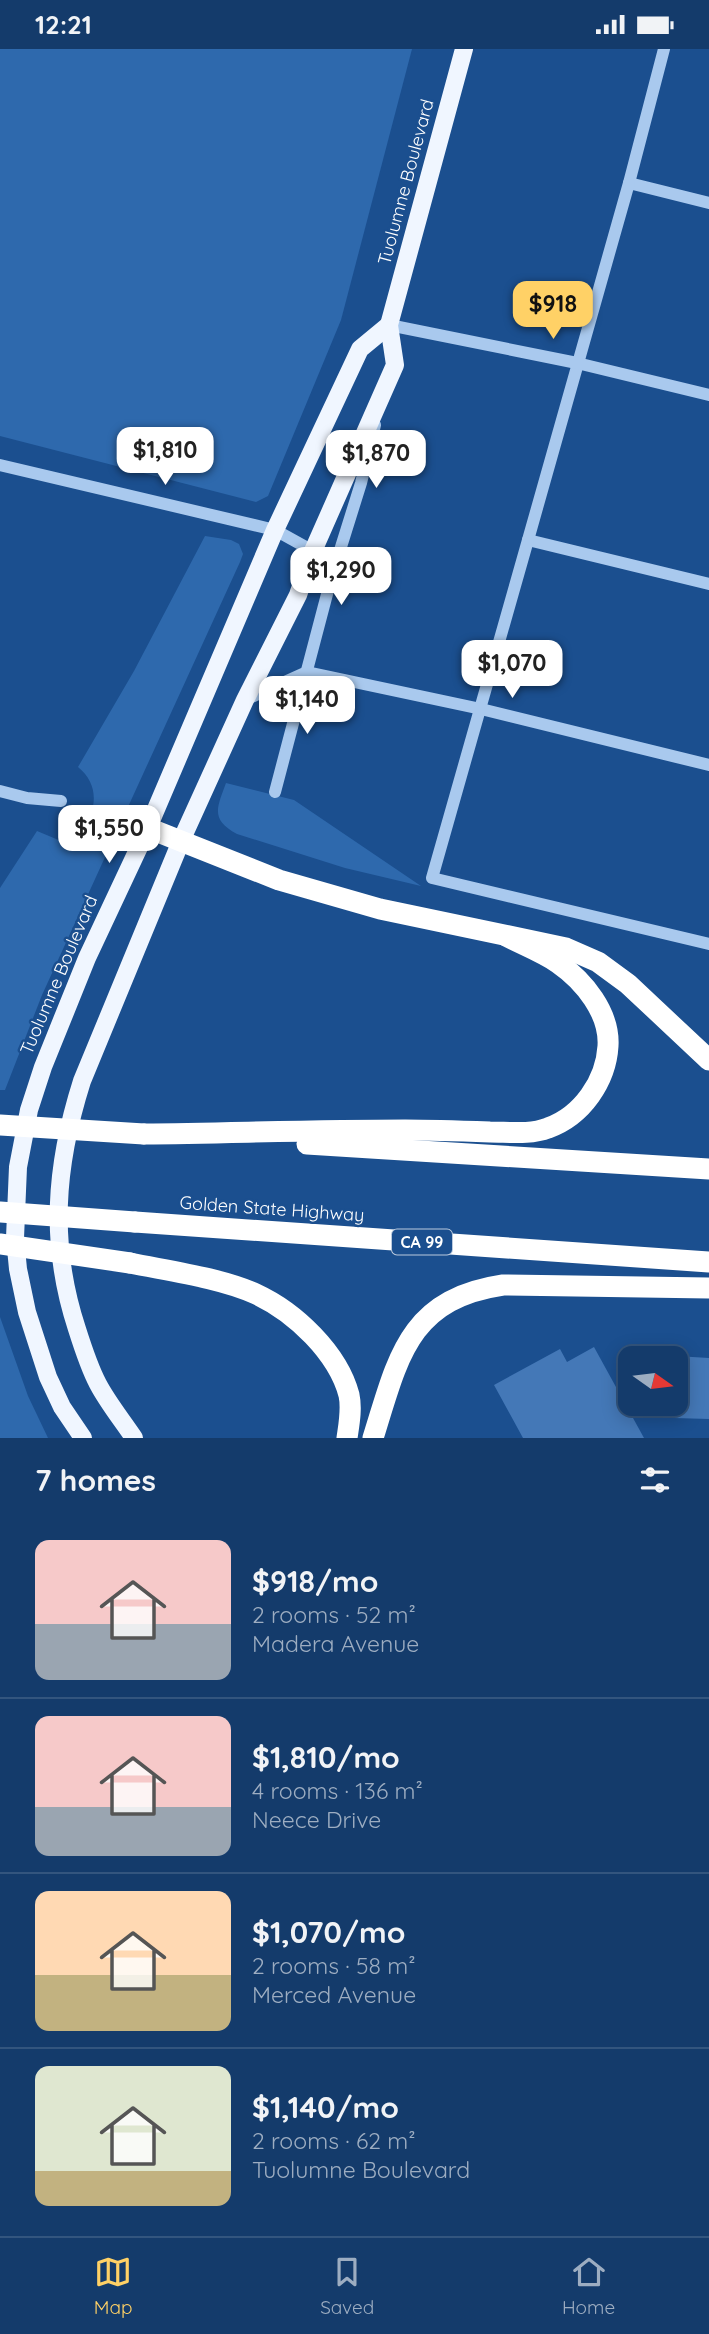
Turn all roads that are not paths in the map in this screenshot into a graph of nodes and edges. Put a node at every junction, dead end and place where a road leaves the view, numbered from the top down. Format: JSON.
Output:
{"nodes":[{"id":1,"x":464,"y":49,"type":"edge"},
{"id":2,"x":664,"y":49,"type":"edge"},
{"id":3,"x":629,"y":183,"type":"junction"},
{"id":4,"x":709,"y":203,"type":"edge"},
{"id":5,"x":388,"y":325,"type":"junction"},
{"id":6,"x":578,"y":363,"type":"junction"},
{"id":7,"x":384,"y":391,"type":"junction"},
{"id":8,"x":709,"y":395,"type":"edge"},
{"id":9,"x":0,"y":465,"type":"edge"},
{"id":10,"x":275,"y":530,"type":"junction"},
{"id":11,"x":528,"y":540,"type":"junction"},
{"id":12,"x":313,"y":551,"type":"junction"},
{"id":13,"x":331,"y":579,"type":"junction"},
{"id":14,"x":709,"y":584,"type":"edge"},
{"id":15,"x":307,"y":672,"type":"junction"},
{"id":16,"x":245,"y":700,"type":"junction"},
{"id":17,"x":481,"y":709,"type":"junction"},
{"id":18,"x":709,"y":765,"type":"edge"},
{"id":19,"x":0,"y":791,"type":"edge"},
{"id":20,"x":275,"y":792,"type":"dead end"},
{"id":21,"x":61,"y":801,"type":"dead end"},
{"id":22,"x":148,"y":828,"type":"junction"},
{"id":23,"x":181,"y":841,"type":"junction"},
{"id":24,"x":506,"y":936,"type":"junction"},
{"id":25,"x":709,"y":944,"type":"edge"},
{"id":26,"x":709,"y":1060,"type":"edge"},
{"id":27,"x":0,"y":1125,"type":"edge"},
{"id":28,"x":144,"y":1134,"type":"junction"},
{"id":29,"x":709,"y":1170,"type":"edge"},
{"id":30,"x":0,"y":1212,"type":"edge"},
{"id":31,"x":0,"y":1244,"type":"edge"},
{"id":32,"x":709,"y":1262,"type":"edge"},
{"id":33,"x":709,"y":1288,"type":"edge"},
{"id":34,"x":83,"y":1438,"type":"edge"},
{"id":35,"x":134,"y":1438,"type":"edge"},
{"id":36,"x":347,"y":1438,"type":"edge"},
{"id":37,"x":373,"y":1438,"type":"edge"}],
"edges":[{"from":1,"to":5,"type":"main road","name":"Tuolumne Boulevard"},
{"from":2,"to":3,"type":"street"},
{"from":3,"to":4,"type":"street"},
{"from":3,"to":6,"type":"street"},
{"from":5,"to":6,"type":"street"},
{"from":5,"to":7,"type":"main road","name":"Tuolumne Boulevard"},
{"from":5,"to":10,"type":"main road","name":"Tuolumne Boulevard"},
{"from":6,"to":8,"type":"street"},
{"from":6,"to":11,"type":"street"},
{"from":7,"to":12,"type":"main road","name":"Tuolumne Boulevard"},
{"from":7,"to":13,"type":"street","name":"Tuolumne Boulevard"},
{"from":9,"to":10,"type":"street"},
{"from":10,"to":12,"type":"street"},
{"from":10,"to":22,"type":"main road","name":"Tuolumne Boulevard"},
{"from":11,"to":14,"type":"street"},
{"from":11,"to":17,"type":"street"},
{"from":12,"to":13,"type":"street"},
{"from":12,"to":16,"type":"main road","name":"Tuolumne Boulevard"},
{"from":13,"to":15,"type":"street","name":"Tuolumne Boulevard"},
{"from":15,"to":16,"type":"street"},
{"from":15,"to":17,"type":"street"},
{"from":15,"to":20,"type":"street","name":"Tuolumne Boulevard"},
{"from":16,"to":23,"type":"main road","name":"Tuolumne Boulevard"},
{"from":17,"to":18,"type":"street"},
{"from":17,"to":25,"type":"street"},
{"from":19,"to":21,"type":"street"},
{"from":22,"to":23,"type":"highway"},
{"from":22,"to":34,"type":"main road","name":"Tuolumne Boulevard"},
{"from":23,"to":24,"type":"highway"},
{"from":23,"to":35,"type":"main road","name":"Tuolumne Boulevard"},
{"from":24,"to":26,"type":"highway"},
{"from":24,"to":28,"type":"highway"},
{"from":27,"to":28,"type":"highway","bridge":true},
{"from":28,"to":29,"type":"highway"},
{"from":30,"to":32,"type":"highway","name":"Golden State Highway","number":"CA 99","bridge":true},
{"from":31,"to":36,"type":"highway","bridge":true},
{"from":33,"to":37,"type":"highway"}]}
